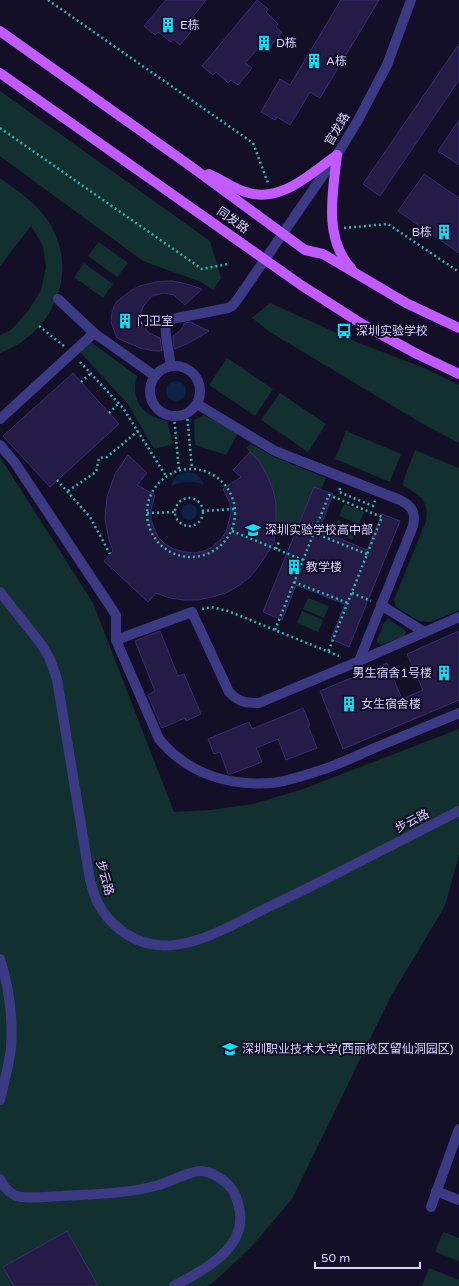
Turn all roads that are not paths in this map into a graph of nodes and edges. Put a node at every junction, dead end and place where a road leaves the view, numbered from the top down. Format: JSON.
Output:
{"nodes":[{"id":1,"x":411,"y":0,"type":"edge"},
{"id":2,"x":0,"y":31,"type":"edge"},
{"id":3,"x":0,"y":73,"type":"edge"},
{"id":4,"x":337,"y":155,"type":"junction"},
{"id":5,"x":189,"y":165,"type":"junction"},
{"id":6,"x":283,"y":234,"type":"junction"},
{"id":7,"x":265,"y":260,"type":"junction"},
{"id":8,"x":358,"y":275,"type":"junction"},
{"id":9,"x":58,"y":299,"type":"dead end"},
{"id":10,"x":459,"y":328,"type":"edge"},
{"id":11,"x":94,"y":333,"type":"junction"},
{"id":12,"x":171,"y":366,"type":"junction"},
{"id":13,"x":459,"y":374,"type":"edge"},
{"id":14,"x":155,"y":376,"type":"junction"},
{"id":15,"x":197,"y":404,"type":"junction"},
{"id":16,"x":0,"y":419,"type":"edge"},
{"id":17,"x":0,"y":445,"type":"edge"},
{"id":18,"x":0,"y":592,"type":"edge"},
{"id":19,"x":381,"y":605,"type":"junction"},
{"id":20,"x":459,"y":617,"type":"edge"},
{"id":21,"x":424,"y":632,"type":"junction"},
{"id":22,"x":116,"y":640,"type":"junction"},
{"id":23,"x":357,"y":662,"type":"junction"},
{"id":24,"x":459,"y":713,"type":"edge"},
{"id":25,"x":459,"y":811,"type":"edge"},
{"id":26,"x":0,"y":959,"type":"edge"},
{"id":27,"x":0,"y":1100,"type":"edge"},
{"id":28,"x":459,"y":1129,"type":"edge"},
{"id":29,"x":0,"y":1179,"type":"edge"},
{"id":30,"x":436,"y":1191,"type":"junction"},
{"id":31,"x":459,"y":1200,"type":"edge"},
{"id":32,"x":431,"y":1207,"type":"dead end"},
{"id":33,"x":174,"y":1286,"type":"edge"}],
"edges":[{"from":1,"to":4,"type":"street","name":"官龙路"},
{"from":2,"to":5,"type":"main road","name":"同发路"},
{"from":3,"to":7,"type":"main road","name":"同发路"},
{"from":4,"to":5,"type":"main road"},
{"from":4,"to":6,"type":"street","name":"官龙路"},
{"from":4,"to":8,"type":"main road"},
{"from":5,"to":6,"type":"main road","name":"同发路"},
{"from":6,"to":7,"type":"street","name":"官龙路"},
{"from":6,"to":8,"type":"main road","name":"同发路"},
{"from":7,"to":12,"type":"street","name":"官龙路"},
{"from":7,"to":13,"type":"main road","name":"同发路"},
{"from":8,"to":10,"type":"main road","name":"同发路"},
{"from":9,"to":11,"type":"street"},
{"from":11,"to":14,"type":"street"},
{"from":11,"to":16,"type":"street"},
{"from":12,"to":14,"type":"street"},
{"from":12,"to":15,"type":"street"},
{"from":14,"to":15,"type":"street"},
{"from":15,"to":19,"type":"street"},
{"from":17,"to":22,"type":"street"},
{"from":18,"to":25,"type":"street","name":"步云路"},
{"from":19,"to":21,"type":"street"},
{"from":19,"to":23,"type":"street"},
{"from":20,"to":21,"type":"street"},
{"from":21,"to":23,"type":"street"},
{"from":22,"to":23,"type":"street"},
{"from":22,"to":24,"type":"street"},
{"from":26,"to":27,"type":"street"},
{"from":28,"to":30,"type":"street"},
{"from":29,"to":33,"type":"street"},
{"from":30,"to":31,"type":"street"},
{"from":30,"to":32,"type":"street"}]}
